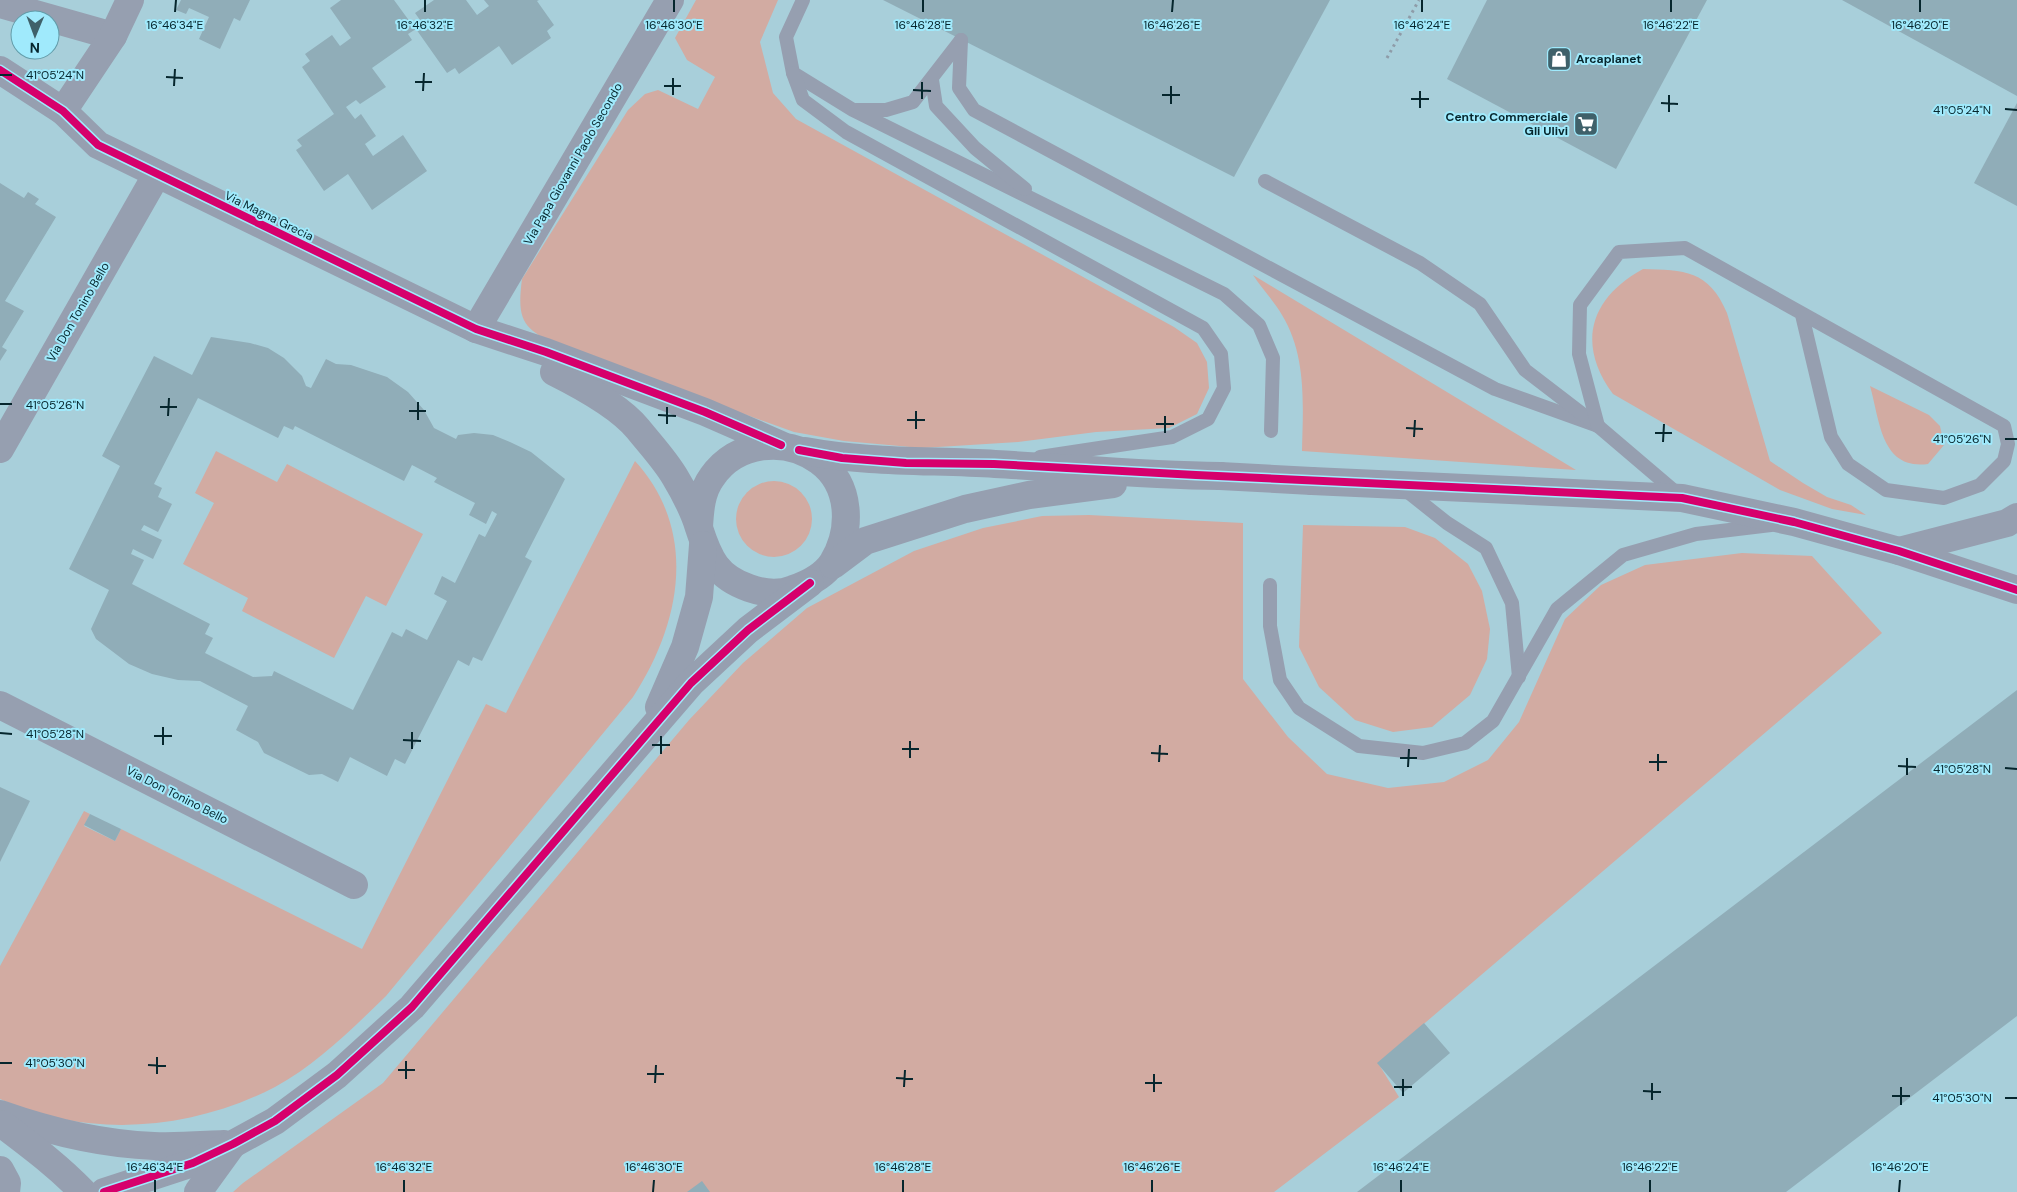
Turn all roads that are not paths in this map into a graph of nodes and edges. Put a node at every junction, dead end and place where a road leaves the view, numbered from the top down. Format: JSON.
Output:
{"nodes":[{"id":1,"x":130,"y":0,"type":"edge"},
{"id":2,"x":670,"y":0,"type":"edge"},
{"id":3,"x":803,"y":0,"type":"edge"},
{"id":4,"x":0,"y":4,"type":"edge"},
{"id":5,"x":113,"y":36,"type":"junction"},
{"id":6,"x":0,"y":70,"type":"edge"},
{"id":7,"x":793,"y":73,"type":"junction"},
{"id":8,"x":932,"y":80,"type":"junction"},
{"id":9,"x":853,"y":110,"type":"junction"},
{"id":10,"x":63,"y":111,"type":"junction"},
{"id":11,"x":157,"y":174,"type":"junction"},
{"id":12,"x":1265,"y":181,"type":"dead end"},
{"id":13,"x":1046,"y":207,"type":"junction"},
{"id":14,"x":1802,"y":315,"type":"junction"},
{"id":15,"x":476,"y":329,"type":"junction"},
{"id":16,"x":1598,"y":426,"type":"junction"},
{"id":17,"x":1271,"y":431,"type":"dead end"},
{"id":18,"x":790,"y":447,"type":"junction"},
{"id":19,"x":0,"y":449,"type":"edge"},
{"id":20,"x":994,"y":464,"type":"junction"},
{"id":21,"x":1208,"y":476,"type":"junction"},
{"id":22,"x":1399,"y":485,"type":"junction"},
{"id":23,"x":1682,"y":498,"type":"junction"},
{"id":24,"x":2017,"y":517,"type":"edge"},
{"id":25,"x":1794,"y":522,"type":"junction"},
{"id":26,"x":701,"y":536,"type":"junction"},
{"id":27,"x":1899,"y":551,"type":"junction"},
{"id":28,"x":820,"y":575,"type":"junction"},
{"id":29,"x":1270,"y":585,"type":"dead end"},
{"id":30,"x":2017,"y":590,"type":"edge"},
{"id":31,"x":1519,"y":677,"type":"junction"},
{"id":32,"x":0,"y":704,"type":"edge"},
{"id":33,"x":640,"y":742,"type":"junction"},
{"id":34,"x":354,"y":885,"type":"dead end"},
{"id":35,"x":0,"y":1114,"type":"edge"},
{"id":36,"x":0,"y":1123,"type":"edge"},
{"id":37,"x":232,"y":1144,"type":"junction"},
{"id":38,"x":0,"y":1170,"type":"edge"},
{"id":39,"x":6,"y":1192,"type":"edge"},
{"id":40,"x":83,"y":1192,"type":"edge"},
{"id":41,"x":104,"y":1192,"type":"edge"},
{"id":42,"x":198,"y":1192,"type":"edge"}],
"edges":[{"from":1,"to":5,"type":"street"},
{"from":2,"to":15,"type":"street","name":"Via Papa Giovanni Paolo Secondo"},
{"from":3,"to":7,"type":"lane"},
{"from":4,"to":5,"type":"street"},
{"from":5,"to":10,"type":"street"},
{"from":6,"to":10,"type":"street","name":"Via Magna Grecia"},
{"from":7,"to":9,"type":"lane"},
{"from":7,"to":20,"type":"lane"},
{"from":8,"to":9,"type":"lane"},
{"from":8,"to":13,"type":"lane"},
{"from":8,"to":16,"type":"lane"},
{"from":9,"to":13,"type":"lane"},
{"from":10,"to":11,"type":"street","name":"Via Magna Grecia"},
{"from":11,"to":15,"type":"street","name":"Via Magna Grecia"},
{"from":11,"to":19,"type":"street","name":"Via Don Tonino Bello"},
{"from":12,"to":16,"type":"lane"},
{"from":13,"to":17,"type":"lane"},
{"from":14,"to":14,"type":"lane"},
{"from":14,"to":16,"type":"lane"},
{"from":15,"to":18,"type":"street","name":"Via Magna Grecia"},
{"from":15,"to":26,"type":"street"},
{"from":16,"to":23,"type":"lane"},
{"from":18,"to":20,"type":"street"},
{"from":18,"to":26,"type":"street"},
{"from":18,"to":28,"type":"street"},
{"from":20,"to":21,"type":"street"},
{"from":21,"to":22,"type":"street","bridge":true},
{"from":21,"to":28,"type":"street"},
{"from":22,"to":23,"type":"street"},
{"from":22,"to":31,"type":"lane"},
{"from":23,"to":25,"type":"street"},
{"from":24,"to":27,"type":"street"},
{"from":25,"to":27,"type":"street"},
{"from":25,"to":31,"type":"lane"},
{"from":26,"to":28,"type":"street"},
{"from":26,"to":33,"type":"street"},
{"from":27,"to":30,"type":"street"},
{"from":28,"to":33,"type":"street"},
{"from":29,"to":31,"type":"lane"},
{"from":32,"to":34,"type":"street","name":"Via Don Tonino Bello"},
{"from":33,"to":37,"type":"street"},
{"from":35,"to":37,"type":"street"},
{"from":36,"to":40,"type":"street"},
{"from":37,"to":41,"type":"street"},
{"from":37,"to":42,"type":"street"},
{"from":38,"to":39,"type":"street"}]}
